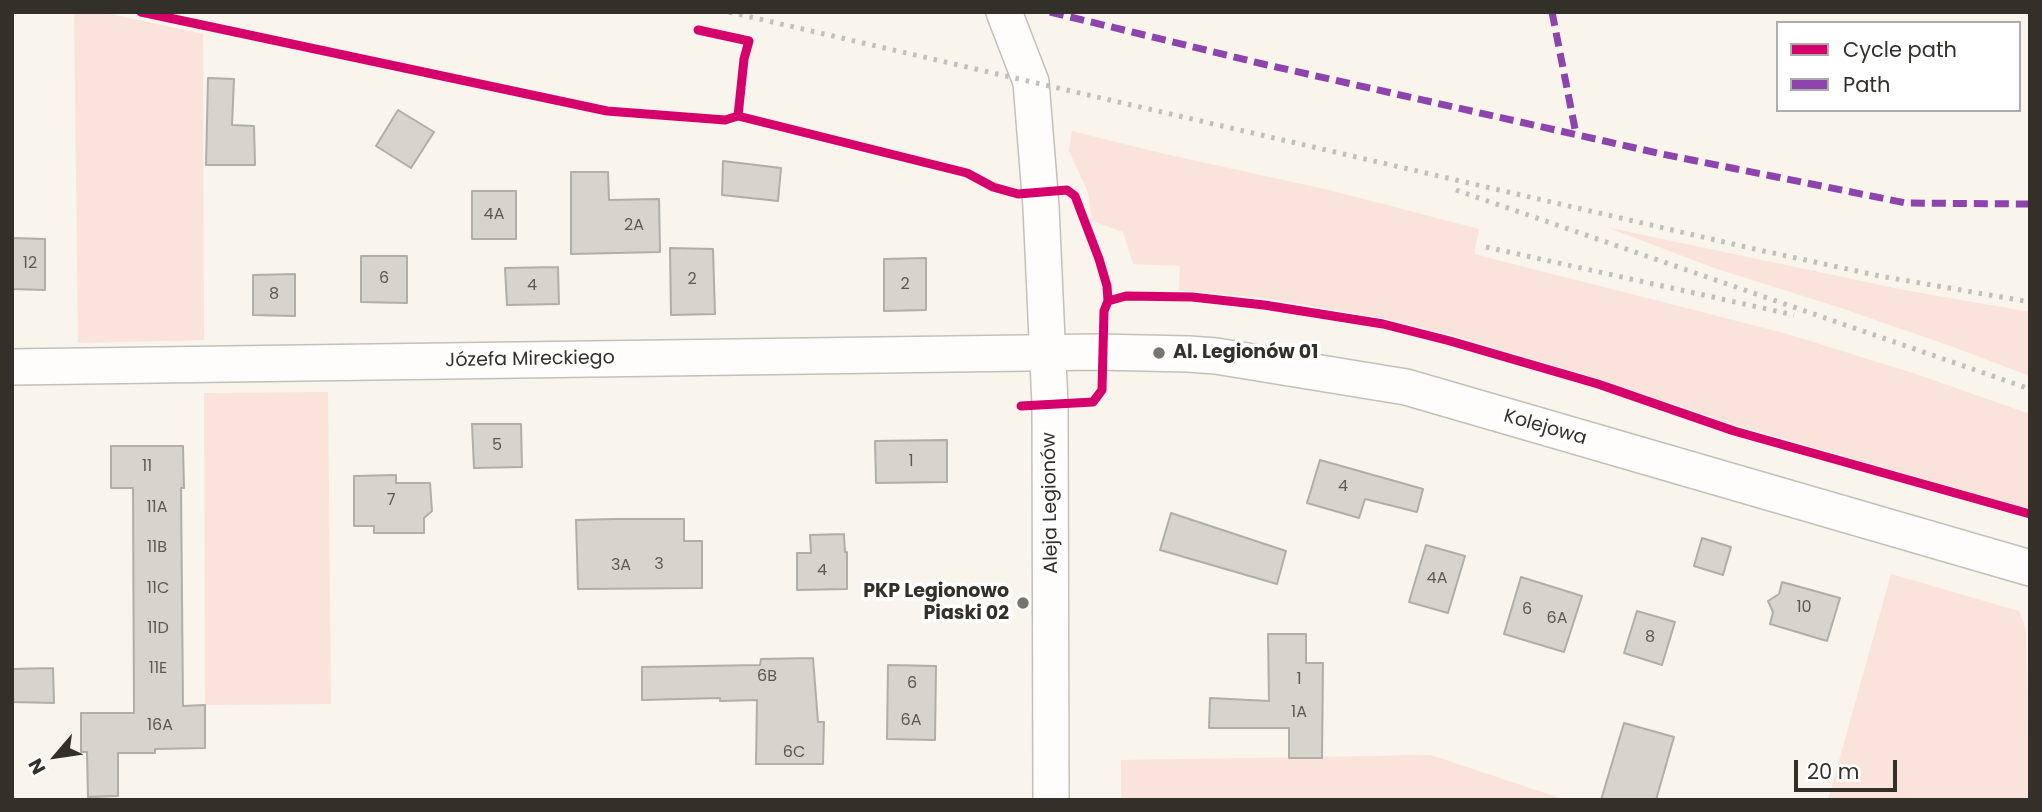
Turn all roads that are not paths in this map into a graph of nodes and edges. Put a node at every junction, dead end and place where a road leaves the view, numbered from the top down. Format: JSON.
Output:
{"nodes":[{"id":1,"x":1004,"y":12,"type":"edge"},
{"id":2,"x":1048,"y":353,"type":"junction"},
{"id":3,"x":12,"y":367,"type":"edge"},
{"id":4,"x":2030,"y":568,"type":"edge"},
{"id":5,"x":1051,"y":800,"type":"edge"}],
"edges":[{"from":1,"to":2,"type":"street","name":"Aleja Legionów"},
{"from":2,"to":3,"type":"street","name":"Józefa Mireckiego"},
{"from":2,"to":4,"type":"street","name":"Kolejowa"},
{"from":2,"to":5,"type":"street","name":"Aleja Legionów"}]}
